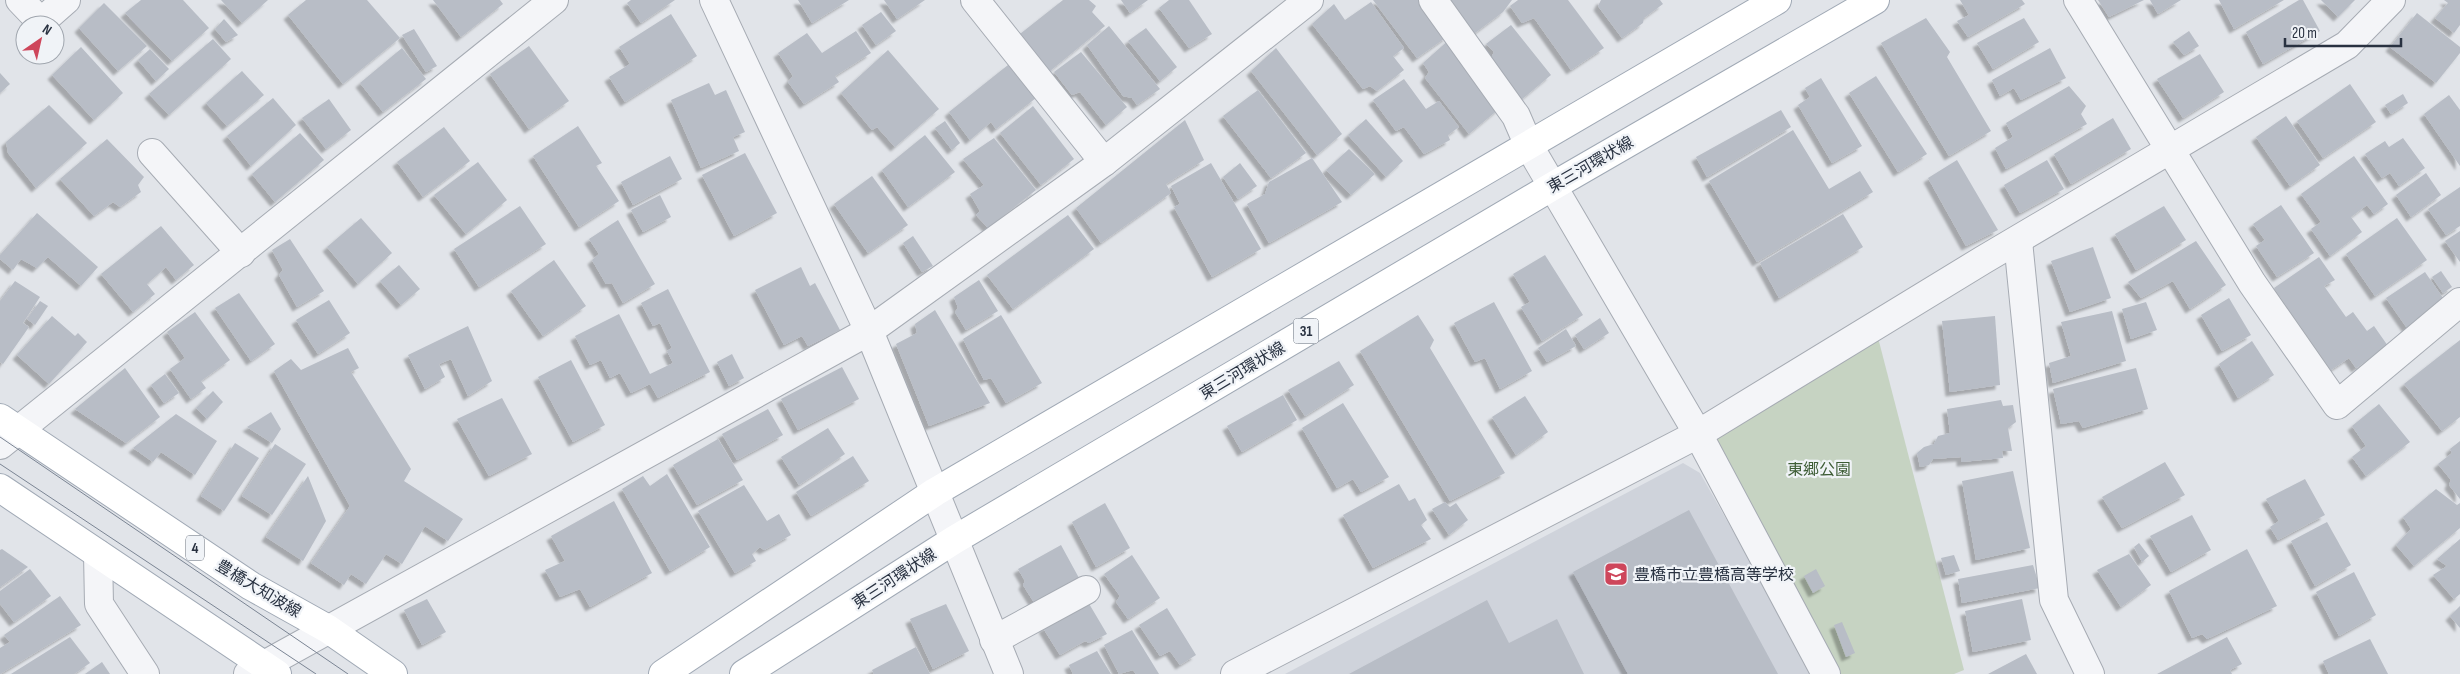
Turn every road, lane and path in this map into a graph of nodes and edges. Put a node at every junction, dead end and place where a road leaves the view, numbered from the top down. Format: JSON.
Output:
{"nodes":[{"id":1,"x":20,"y":0,"type":"edge"},
{"id":2,"x":66,"y":0,"type":"edge"},
{"id":3,"x":554,"y":0,"type":"edge"},
{"id":4,"x":714,"y":0,"type":"edge"},
{"id":5,"x":975,"y":0,"type":"edge"},
{"id":6,"x":1309,"y":0,"type":"edge"},
{"id":7,"x":1433,"y":0,"type":"edge"},
{"id":8,"x":1777,"y":0,"type":"edge"},
{"id":9,"x":1875,"y":0,"type":"edge"},
{"id":10,"x":2078,"y":0,"type":"edge"},
{"id":11,"x":2390,"y":0,"type":"edge"},
{"id":12,"x":1529,"y":146,"type":"junction"},
{"id":13,"x":2169,"y":150,"type":"junction"},
{"id":14,"x":152,"y":153,"type":"dead end"},
{"id":15,"x":1104,"y":162,"type":"junction"},
{"id":16,"x":1553,"y":186,"type":"junction"},
{"id":17,"x":2018,"y":241,"type":"junction"},
{"id":18,"x":241,"y":253,"type":"junction"},
{"id":19,"x":2460,"y":302,"type":"edge"},
{"id":20,"x":868,"y":331,"type":"junction"},
{"id":21,"x":6,"y":431,"type":"edge"},
{"id":22,"x":1698,"y":434,"type":"junction"},
{"id":23,"x":0,"y":488,"type":"edge"},
{"id":24,"x":935,"y":492,"type":"junction"},
{"id":25,"x":954,"y":540,"type":"junction"},
{"id":26,"x":98,"y":554,"type":"junction"},
{"id":27,"x":1086,"y":590,"type":"dead end"},
{"id":28,"x":328,"y":629,"type":"junction"},
{"id":29,"x":994,"y":640,"type":"junction"},
{"id":30,"x":263,"y":671,"type":"edge"},
{"id":31,"x":145,"y":674,"type":"edge"},
{"id":32,"x":393,"y":674,"type":"edge"},
{"id":33,"x":663,"y":674,"type":"edge"},
{"id":34,"x":744,"y":674,"type":"edge"},
{"id":35,"x":1009,"y":674,"type":"edge"},
{"id":36,"x":1235,"y":674,"type":"edge"},
{"id":37,"x":1826,"y":674,"type":"edge"},
{"id":38,"x":2090,"y":674,"type":"edge"}],
"edges":[{"from":1,"to":2,"type":"street"},
{"from":3,"to":18,"type":"street"},
{"from":4,"to":20,"type":"street"},
{"from":5,"to":15,"type":"street"},
{"from":6,"to":15,"type":"street"},
{"from":7,"to":12,"type":"street"},
{"from":8,"to":12,"type":"main road"},
{"from":9,"to":16,"type":"main road","name":"東三河環状線","number":"31"},
{"from":10,"to":13,"type":"street"},
{"from":11,"to":13,"type":"street"},
{"from":12,"to":16,"type":"street"},
{"from":12,"to":24,"type":"main road"},
{"from":13,"to":17,"type":"street"},
{"from":13,"to":19,"type":"street"},
{"from":14,"to":18,"type":"street"},
{"from":15,"to":20,"type":"street"},
{"from":16,"to":22,"type":"street"},
{"from":16,"to":25,"type":"main road","name":"東三河環状線","number":"31"},
{"from":17,"to":22,"type":"street"},
{"from":17,"to":38,"type":"street"},
{"from":18,"to":21,"type":"street"},
{"from":20,"to":24,"type":"street"},
{"from":20,"to":28,"type":"street"},
{"from":21,"to":28,"type":"main road","name":"豊橋大知波線","number":"4"},
{"from":22,"to":36,"type":"street"},
{"from":22,"to":37,"type":"street"},
{"from":23,"to":26,"type":"main road"},
{"from":24,"to":25,"type":"street"},
{"from":24,"to":33,"type":"main road"},
{"from":25,"to":29,"type":"street"},
{"from":25,"to":34,"type":"main road","name":"東三河環状線","number":"31"},
{"from":26,"to":30,"type":"main road"},
{"from":26,"to":31,"type":"street"},
{"from":27,"to":29,"type":"street"},
{"from":28,"to":30,"type":"street"},
{"from":28,"to":32,"type":"main road","name":"豊橋大知波線","number":"4"},
{"from":29,"to":35,"type":"street"}]}
